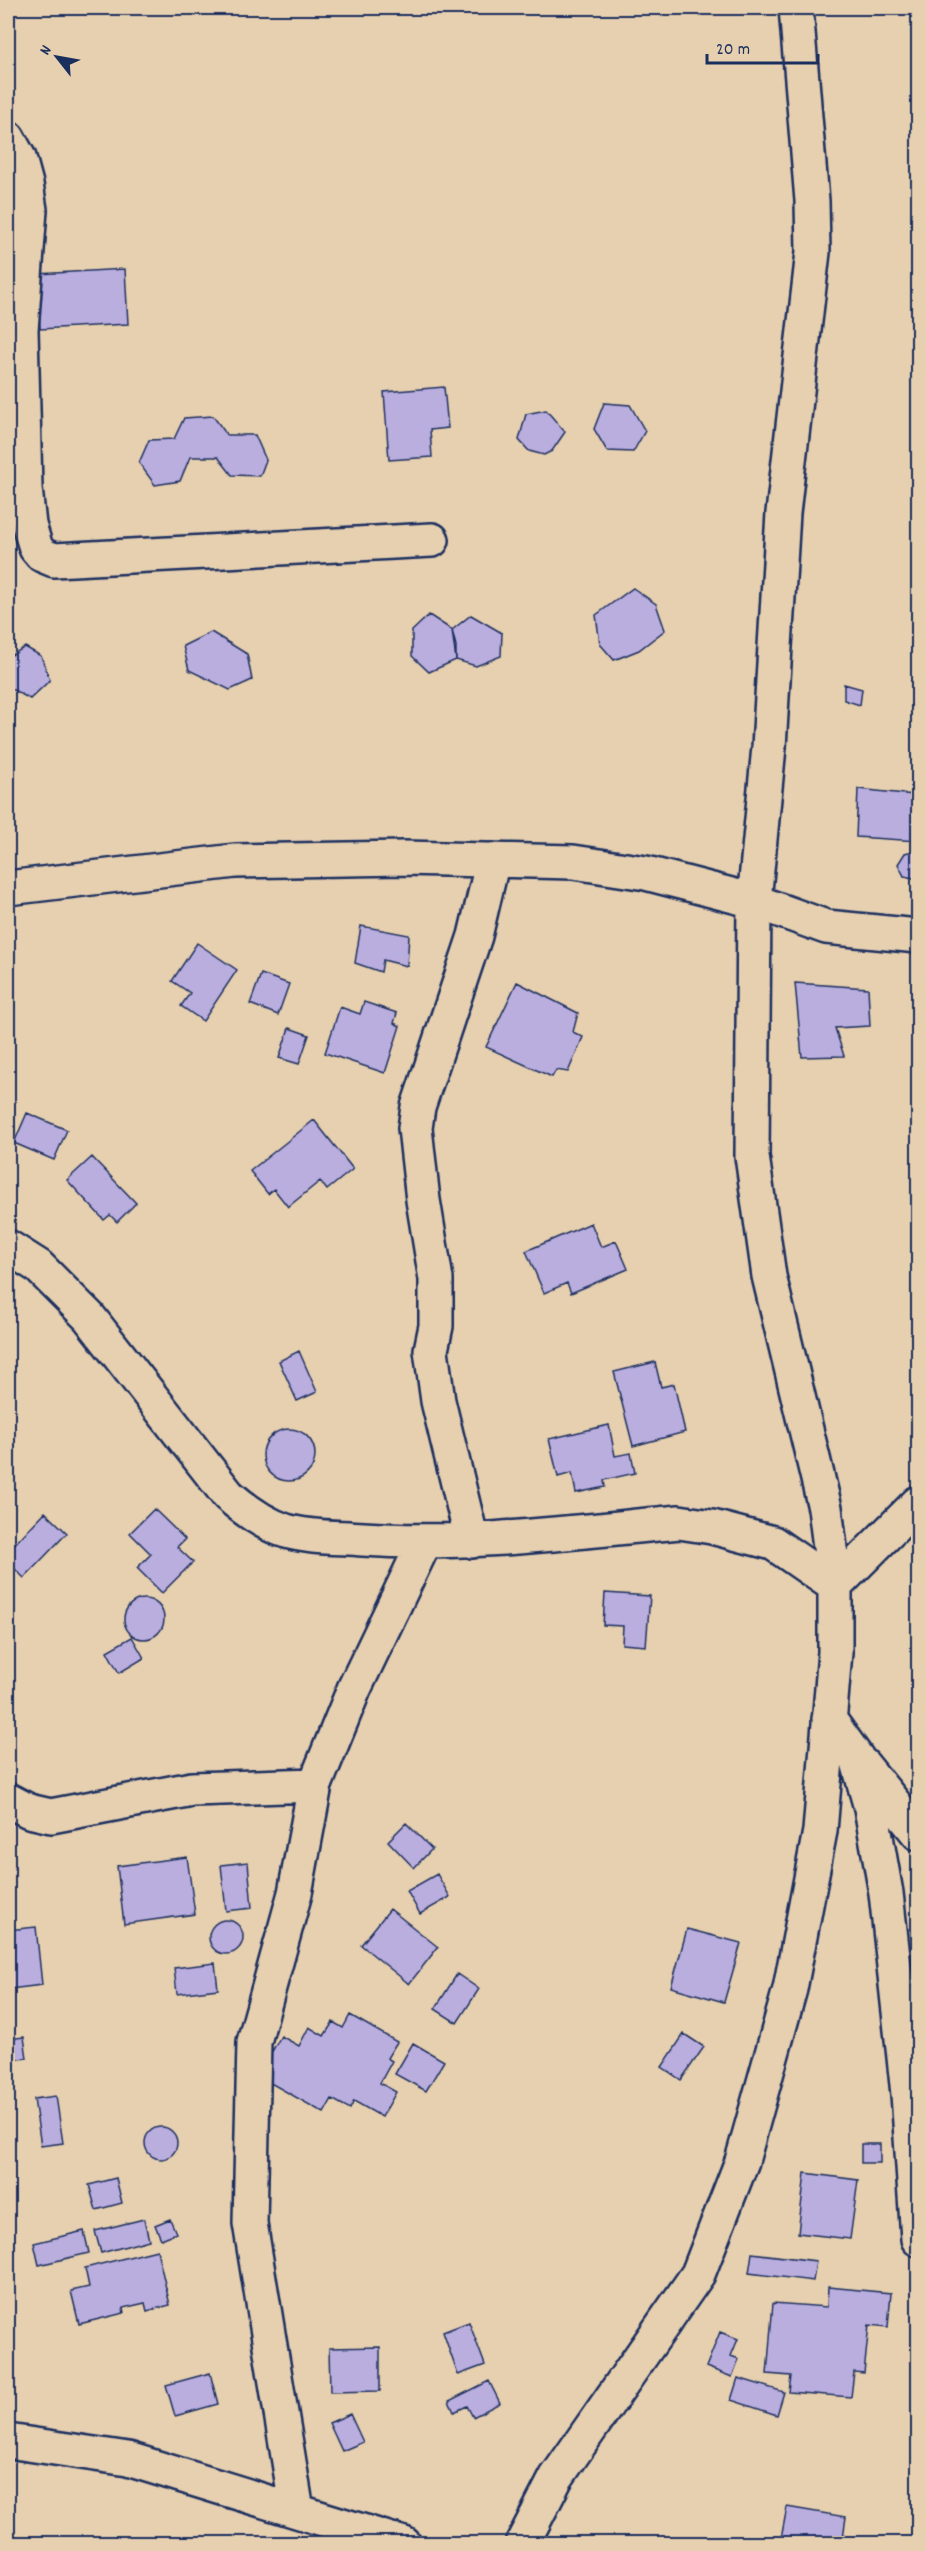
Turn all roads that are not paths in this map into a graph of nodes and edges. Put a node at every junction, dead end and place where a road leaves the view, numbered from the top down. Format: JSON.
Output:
{"nodes":[{"id":1,"x":796,"y":8,"type":"edge"},
{"id":2,"x":8,"y":138,"type":"edge"},
{"id":3,"x":432,"y":540,"type":"dead end"},
{"id":4,"x":493,"y":860,"type":"junction"},
{"id":5,"x":8,"y":888,"type":"edge"},
{"id":6,"x":754,"y":901,"type":"junction"},
{"id":7,"x":918,"y":936,"type":"edge"},
{"id":8,"x":8,"y":1247,"type":"edge"},
{"id":9,"x":918,"y":1503,"type":"edge"},
{"id":10,"x":425,"y":1541,"type":"junction"},
{"id":11,"x":472,"y":1541,"type":"junction"},
{"id":12,"x":835,"y":1586,"type":"junction"},
{"id":13,"x":830,"y":1719,"type":"junction"},
{"id":14,"x":857,"y":1758,"type":"junction"},
{"id":15,"x":315,"y":1785,"type":"junction"},
{"id":16,"x":8,"y":1800,"type":"edge"},
{"id":17,"x":918,"y":1833,"type":"edge"},
{"id":18,"x":918,"y":2239,"type":"edge"},
{"id":19,"x":8,"y":2441,"type":"edge"},
{"id":20,"x":297,"y":2511,"type":"junction"},
{"id":21,"x":404,"y":2544,"type":"edge"},
{"id":22,"x":522,"y":2544,"type":"edge"}],
"edges":[{"from":1,"to":6,"type":"street"},
{"from":2,"to":3,"type":"street"},
{"from":4,"to":5,"type":"street"},
{"from":4,"to":6,"type":"street"},
{"from":4,"to":11,"type":"street"},
{"from":6,"to":7,"type":"street"},
{"from":6,"to":12,"type":"street"},
{"from":8,"to":10,"type":"street"},
{"from":9,"to":12,"type":"street"},
{"from":10,"to":11,"type":"street"},
{"from":10,"to":15,"type":"street"},
{"from":11,"to":12,"type":"street"},
{"from":12,"to":13,"type":"street"},
{"from":13,"to":14,"type":"street"},
{"from":13,"to":22,"type":"street"},
{"from":14,"to":17,"type":"street"},
{"from":14,"to":18,"type":"street"},
{"from":15,"to":16,"type":"street"},
{"from":15,"to":20,"type":"street"},
{"from":19,"to":20,"type":"street"},
{"from":20,"to":21,"type":"street"}]}
